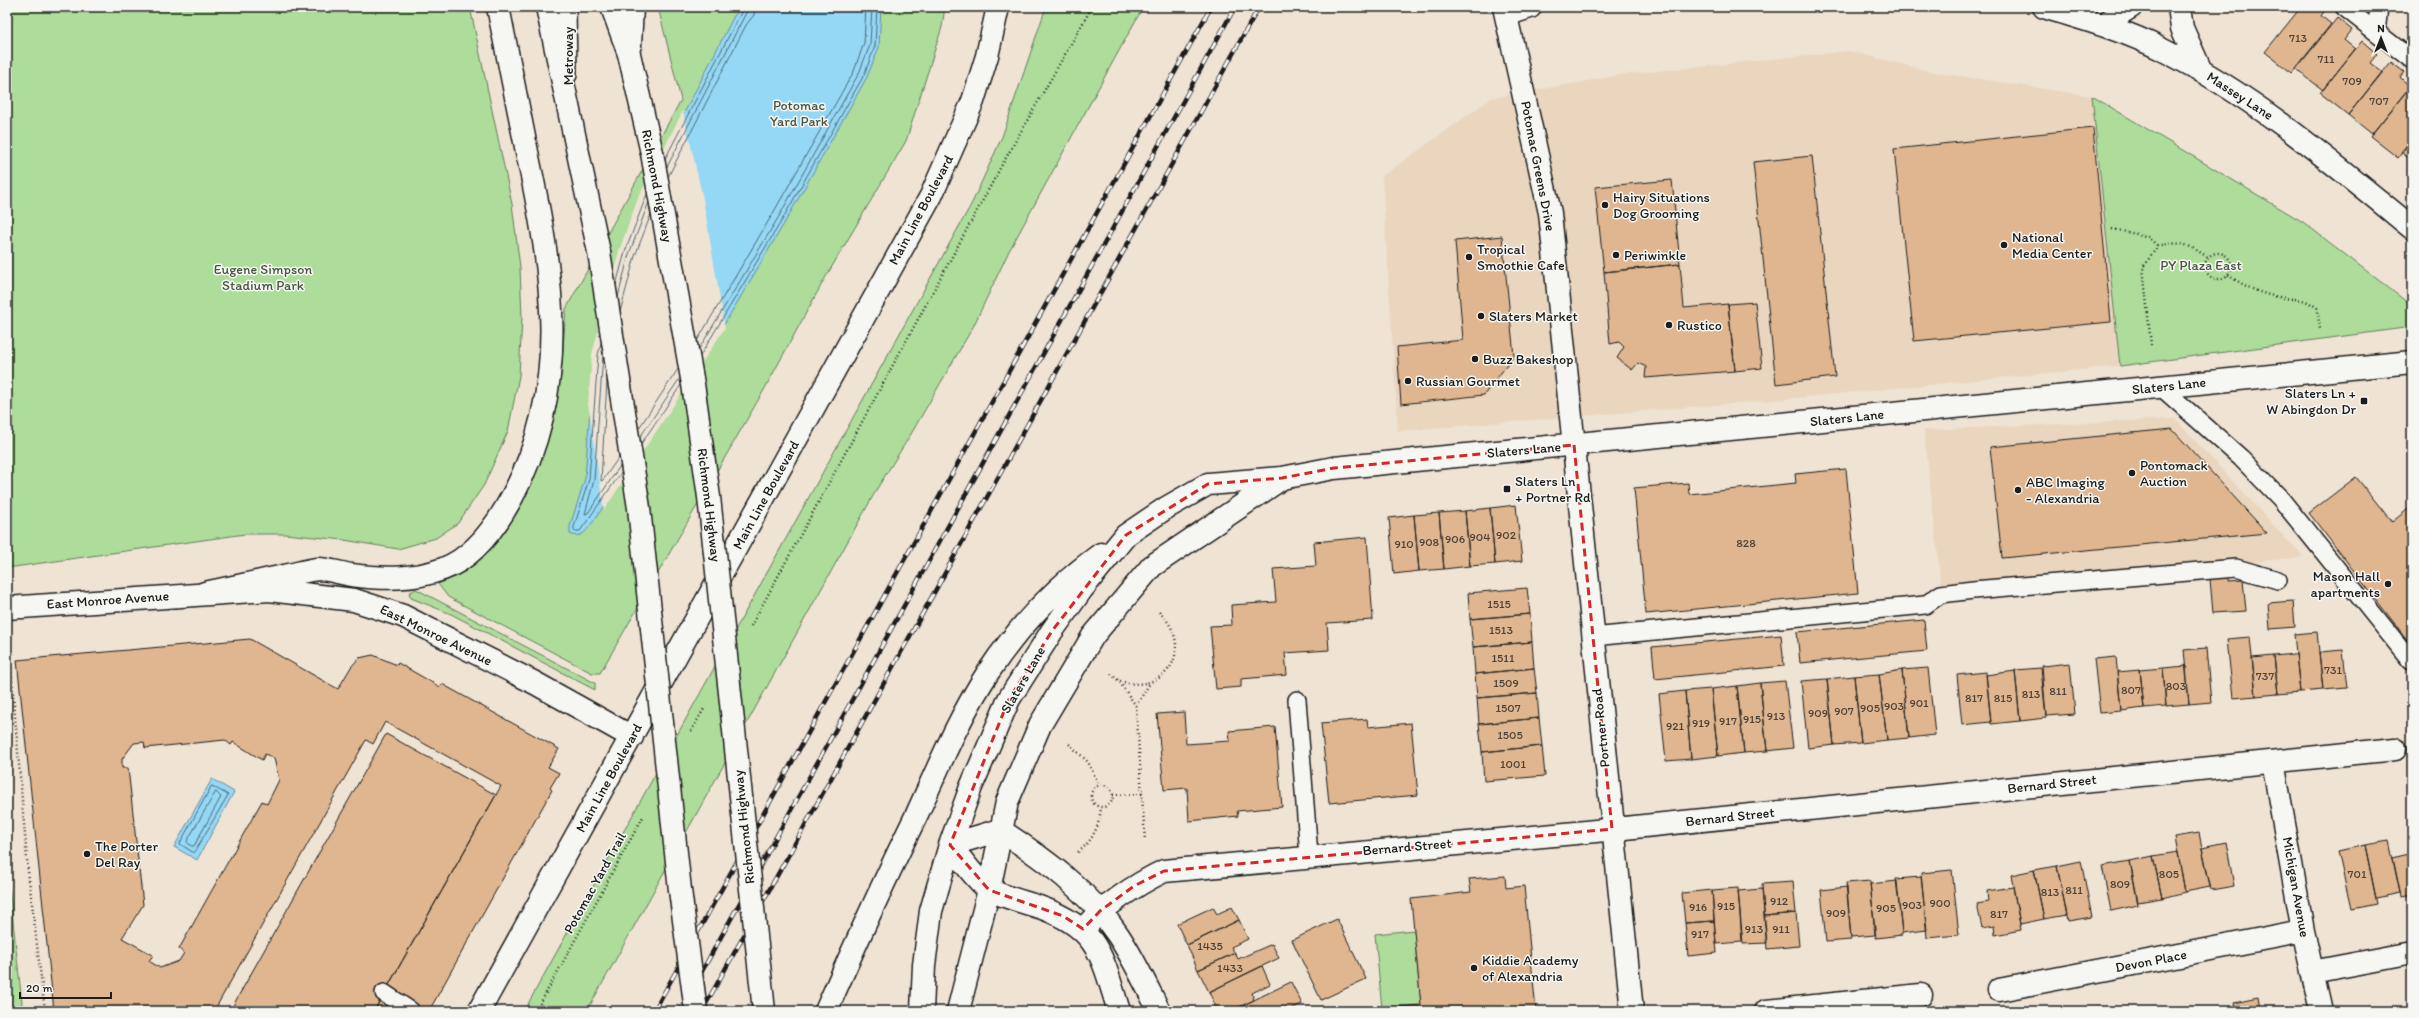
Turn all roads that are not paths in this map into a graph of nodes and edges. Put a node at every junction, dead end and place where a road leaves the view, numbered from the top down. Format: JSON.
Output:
{"nodes":[{"id":1,"x":498,"y":7,"type":"edge"},
{"id":2,"x":547,"y":7,"type":"edge"},
{"id":3,"x":567,"y":7,"type":"edge"},
{"id":4,"x":612,"y":7,"type":"edge"},
{"id":5,"x":632,"y":7,"type":"edge"},
{"id":6,"x":998,"y":7,"type":"edge"},
{"id":7,"x":1530,"y":7,"type":"edge"},
{"id":8,"x":2044,"y":7,"type":"edge"},
{"id":9,"x":2131,"y":7,"type":"edge"},
{"id":10,"x":2179,"y":7,"type":"edge"},
{"id":11,"x":2344,"y":7,"type":"edge"},
{"id":12,"x":2379,"y":7,"type":"edge"},
{"id":13,"x":1505,"y":11,"type":"edge"},
{"id":14,"x":2102,"y":25,"type":"junction"},
{"id":15,"x":2376,"y":32,"type":"junction"},
{"id":16,"x":629,"y":54,"type":"junction"},
{"id":17,"x":2412,"y":60,"type":"edge"},
{"id":18,"x":2201,"y":71,"type":"junction"},
{"id":19,"x":568,"y":105,"type":"junction"},
{"id":20,"x":2412,"y":228,"type":"edge"},
{"id":21,"x":2412,"y":362,"type":"edge"},
{"id":22,"x":2161,"y":387,"type":"junction"},
{"id":23,"x":1574,"y":445,"type":"junction"},
{"id":24,"x":1282,"y":478,"type":"junction"},
{"id":25,"x":1126,"y":535,"type":"junction"},
{"id":26,"x":2278,"y":580,"type":"dead end"},
{"id":27,"x":205,"y":593,"type":"junction"},
{"id":28,"x":7,"y":608,"type":"edge"},
{"id":29,"x":1592,"y":636,"type":"junction"},
{"id":30,"x":2411,"y":661,"type":"edge"},
{"id":31,"x":1297,"y":700,"type":"dead end"},
{"id":32,"x":632,"y":737,"type":"junction"},
{"id":33,"x":2395,"y":749,"type":"dead end"},
{"id":34,"x":2273,"y":762,"type":"junction"},
{"id":35,"x":1612,"y":829,"type":"junction"},
{"id":36,"x":1000,"y":830,"type":"junction"},
{"id":37,"x":950,"y":845,"type":"junction"},
{"id":38,"x":1309,"y":856,"type":"junction"},
{"id":39,"x":989,"y":890,"type":"junction"},
{"id":40,"x":1100,"y":911,"type":"junction"},
{"id":41,"x":1083,"y":929,"type":"junction"},
{"id":42,"x":2303,"y":931,"type":"junction"},
{"id":43,"x":2412,"y":953,"type":"edge"},
{"id":44,"x":2312,"y":972,"type":"junction"},
{"id":45,"x":1999,"y":990,"type":"dead end"},
{"id":46,"x":384,"y":993,"type":"dead end"},
{"id":47,"x":1921,"y":995,"type":"dead end"},
{"id":48,"x":411,"y":1011,"type":"edge"},
{"id":49,"x":479,"y":1011,"type":"edge"},
{"id":50,"x":696,"y":1011,"type":"edge"},
{"id":51,"x":764,"y":1011,"type":"edge"},
{"id":52,"x":826,"y":1011,"type":"edge"},
{"id":53,"x":922,"y":1011,"type":"edge"},
{"id":54,"x":958,"y":1011,"type":"edge"},
{"id":55,"x":1119,"y":1011,"type":"edge"},
{"id":56,"x":1159,"y":1011,"type":"edge"},
{"id":57,"x":1632,"y":1011,"type":"edge"},
{"id":58,"x":1766,"y":1011,"type":"edge"},
{"id":59,"x":2321,"y":1011,"type":"edge"}],
"edges":[{"from":1,"to":27,"type":"main road"},
{"from":2,"to":19,"type":"main road"},
{"from":3,"to":19,"type":"lane","name":"Metroway"},
{"from":4,"to":16,"type":"main road","name":"Richmond Highway"},
{"from":5,"to":16,"type":"main road"},
{"from":6,"to":32,"type":"main road","name":"Main Line Boulevard"},
{"from":7,"to":13,"type":"main road"},
{"from":8,"to":14,"type":"main road","name":"Massey Lane"},
{"from":9,"to":14,"type":"main road"},
{"from":10,"to":18,"type":"main road"},
{"from":11,"to":15,"type":"lane"},
{"from":12,"to":15,"type":"lane"},
{"from":13,"to":23,"type":"main road","name":"Potomac Greens Drive"},
{"from":14,"to":18,"type":"main road","name":"Massey Lane"},
{"from":15,"to":17,"type":"lane"},
{"from":16,"to":51,"type":"main road","name":"Richmond Highway","bridge":true},
{"from":18,"to":20,"type":"main road","name":"Massey Lane"},
{"from":19,"to":50,"type":"main road","bridge":true},
{"from":21,"to":22,"type":"main road","name":"Slaters Lane"},
{"from":22,"to":23,"type":"main road","name":"Slaters Lane"},
{"from":22,"to":30,"type":"lane"},
{"from":23,"to":24,"type":"main road","name":"Slaters Lane"},
{"from":23,"to":29,"type":"main road","name":"Portner Road"},
{"from":24,"to":25,"type":"main road","name":"Slaters Lane"},
{"from":24,"to":36,"type":"main road","name":"Slaters Lane"},
{"from":25,"to":37,"type":"main road","name":"Slaters Lane"},
{"from":25,"to":52,"type":"main road"},
{"from":26,"to":29,"type":"lane"},
{"from":27,"to":28,"type":"main road","name":"East Monroe Avenue"},
{"from":27,"to":32,"type":"main road","name":"East Monroe Avenue"},
{"from":29,"to":35,"type":"main road","name":"Portner Road"},
{"from":31,"to":38,"type":"lane"},
{"from":32,"to":49,"type":"main road","name":"Main Line Boulevard"},
{"from":33,"to":34,"type":"main road","name":"Bernard Street"},
{"from":34,"to":35,"type":"main road","name":"Bernard Street"},
{"from":34,"to":42,"type":"main road","name":"Michigan Avenue"},
{"from":35,"to":38,"type":"main road","name":"Bernard Street"},
{"from":35,"to":57,"type":"main road","name":"Portner Road"},
{"from":36,"to":37,"type":"main road"},
{"from":36,"to":39,"type":"main road","name":"Slaters Lane"},
{"from":36,"to":40,"type":"main road"},
{"from":37,"to":39,"type":"main road"},
{"from":37,"to":53,"type":"main road","name":"Slaters Lane"},
{"from":38,"to":40,"type":"main road","name":"Bernard Street"},
{"from":39,"to":41,"type":"main road"},
{"from":39,"to":54,"type":"main road","name":"Slaters Lane"},
{"from":40,"to":41,"type":"main road","name":"Bernard Street"},
{"from":40,"to":56,"type":"main road"},
{"from":41,"to":55,"type":"main road"},
{"from":42,"to":44,"type":"main road","name":"Michigan Avenue"},
{"from":42,"to":45,"type":"main road","name":"Devon Place"},
{"from":43,"to":44,"type":"main road"},
{"from":44,"to":59,"type":"main road","name":"Michigan Avenue"},
{"from":46,"to":48,"type":"lane"},
{"from":47,"to":58,"type":"main road"}]}
